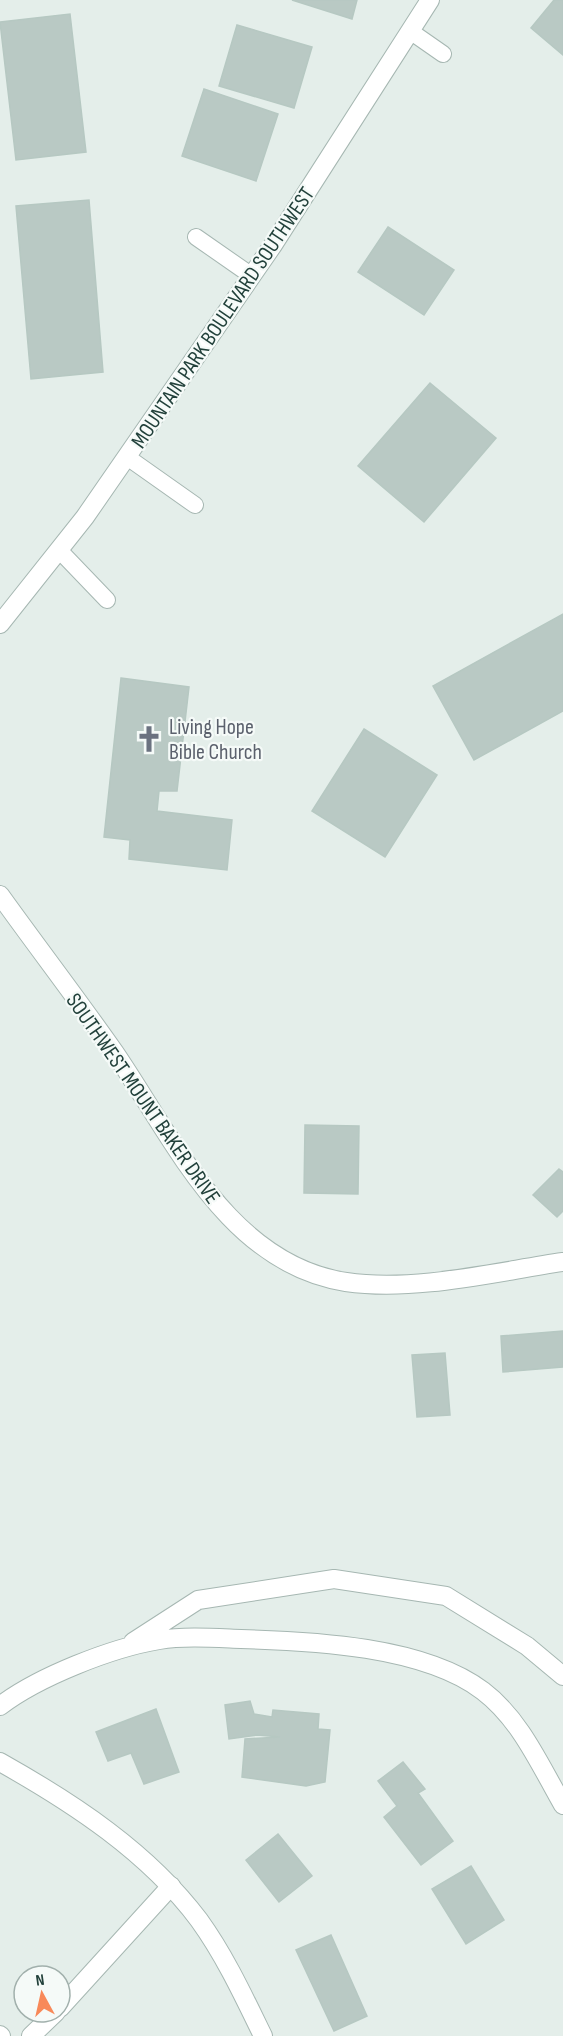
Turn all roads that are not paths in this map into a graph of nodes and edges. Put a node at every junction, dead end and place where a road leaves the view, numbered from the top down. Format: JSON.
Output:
{"nodes":[{"id":1,"x":430,"y":0,"type":"edge"},
{"id":2,"x":410,"y":31,"type":"junction"},
{"id":3,"x":443,"y":54,"type":"dead end"},
{"id":4,"x":196,"y":237,"type":"dead end"},
{"id":5,"x":252,"y":276,"type":"junction"},
{"id":6,"x":127,"y":457,"type":"junction"},
{"id":7,"x":195,"y":505,"type":"dead end"},
{"id":8,"x":59,"y":550,"type":"junction"},
{"id":9,"x":107,"y":600,"type":"dead end"},
{"id":10,"x":0,"y":624,"type":"edge"},
{"id":11,"x":0,"y":895,"type":"edge"},
{"id":12,"x":563,"y":1262,"type":"edge"},
{"id":13,"x":124,"y":1648,"type":"junction"},
{"id":14,"x":563,"y":1676,"type":"edge"},
{"id":15,"x":0,"y":1707,"type":"edge"},
{"id":16,"x":0,"y":1762,"type":"edge"},
{"id":17,"x":563,"y":1805,"type":"edge"},
{"id":18,"x":171,"y":1886,"type":"junction"},
{"id":19,"x":72,"y":1995,"type":"edge"},
{"id":20,"x":44,"y":2024,"type":"edge"},
{"id":21,"x":31,"y":2036,"type":"edge"},
{"id":22,"x":263,"y":2036,"type":"edge"}],
"edges":[{"from":1,"to":2,"type":"street","name":"MOUNTAIN PARK BOULEVARD SOUTHWEST"},
{"from":2,"to":3,"type":"lane"},
{"from":2,"to":5,"type":"street","name":"MOUNTAIN PARK BOULEVARD SOUTHWEST"},
{"from":4,"to":5,"type":"lane"},
{"from":5,"to":6,"type":"street","name":"MOUNTAIN PARK BOULEVARD SOUTHWEST"},
{"from":6,"to":7,"type":"lane"},
{"from":6,"to":8,"type":"street","name":"MOUNTAIN PARK BOULEVARD SOUTHWEST"},
{"from":8,"to":9,"type":"lane"},
{"from":8,"to":10,"type":"street","name":"MOUNTAIN PARK BOULEVARD SOUTHWEST"},
{"from":11,"to":12,"type":"street","name":"SOUTHWEST MOUNT BAKER DRIVE"},
{"from":13,"to":14,"type":"street"},
{"from":13,"to":15,"type":"street"},
{"from":13,"to":17,"type":"street"},
{"from":16,"to":18,"type":"street"},
{"from":18,"to":19,"type":"street"},
{"from":18,"to":22,"type":"street"},
{"from":20,"to":21,"type":"street"}]}
